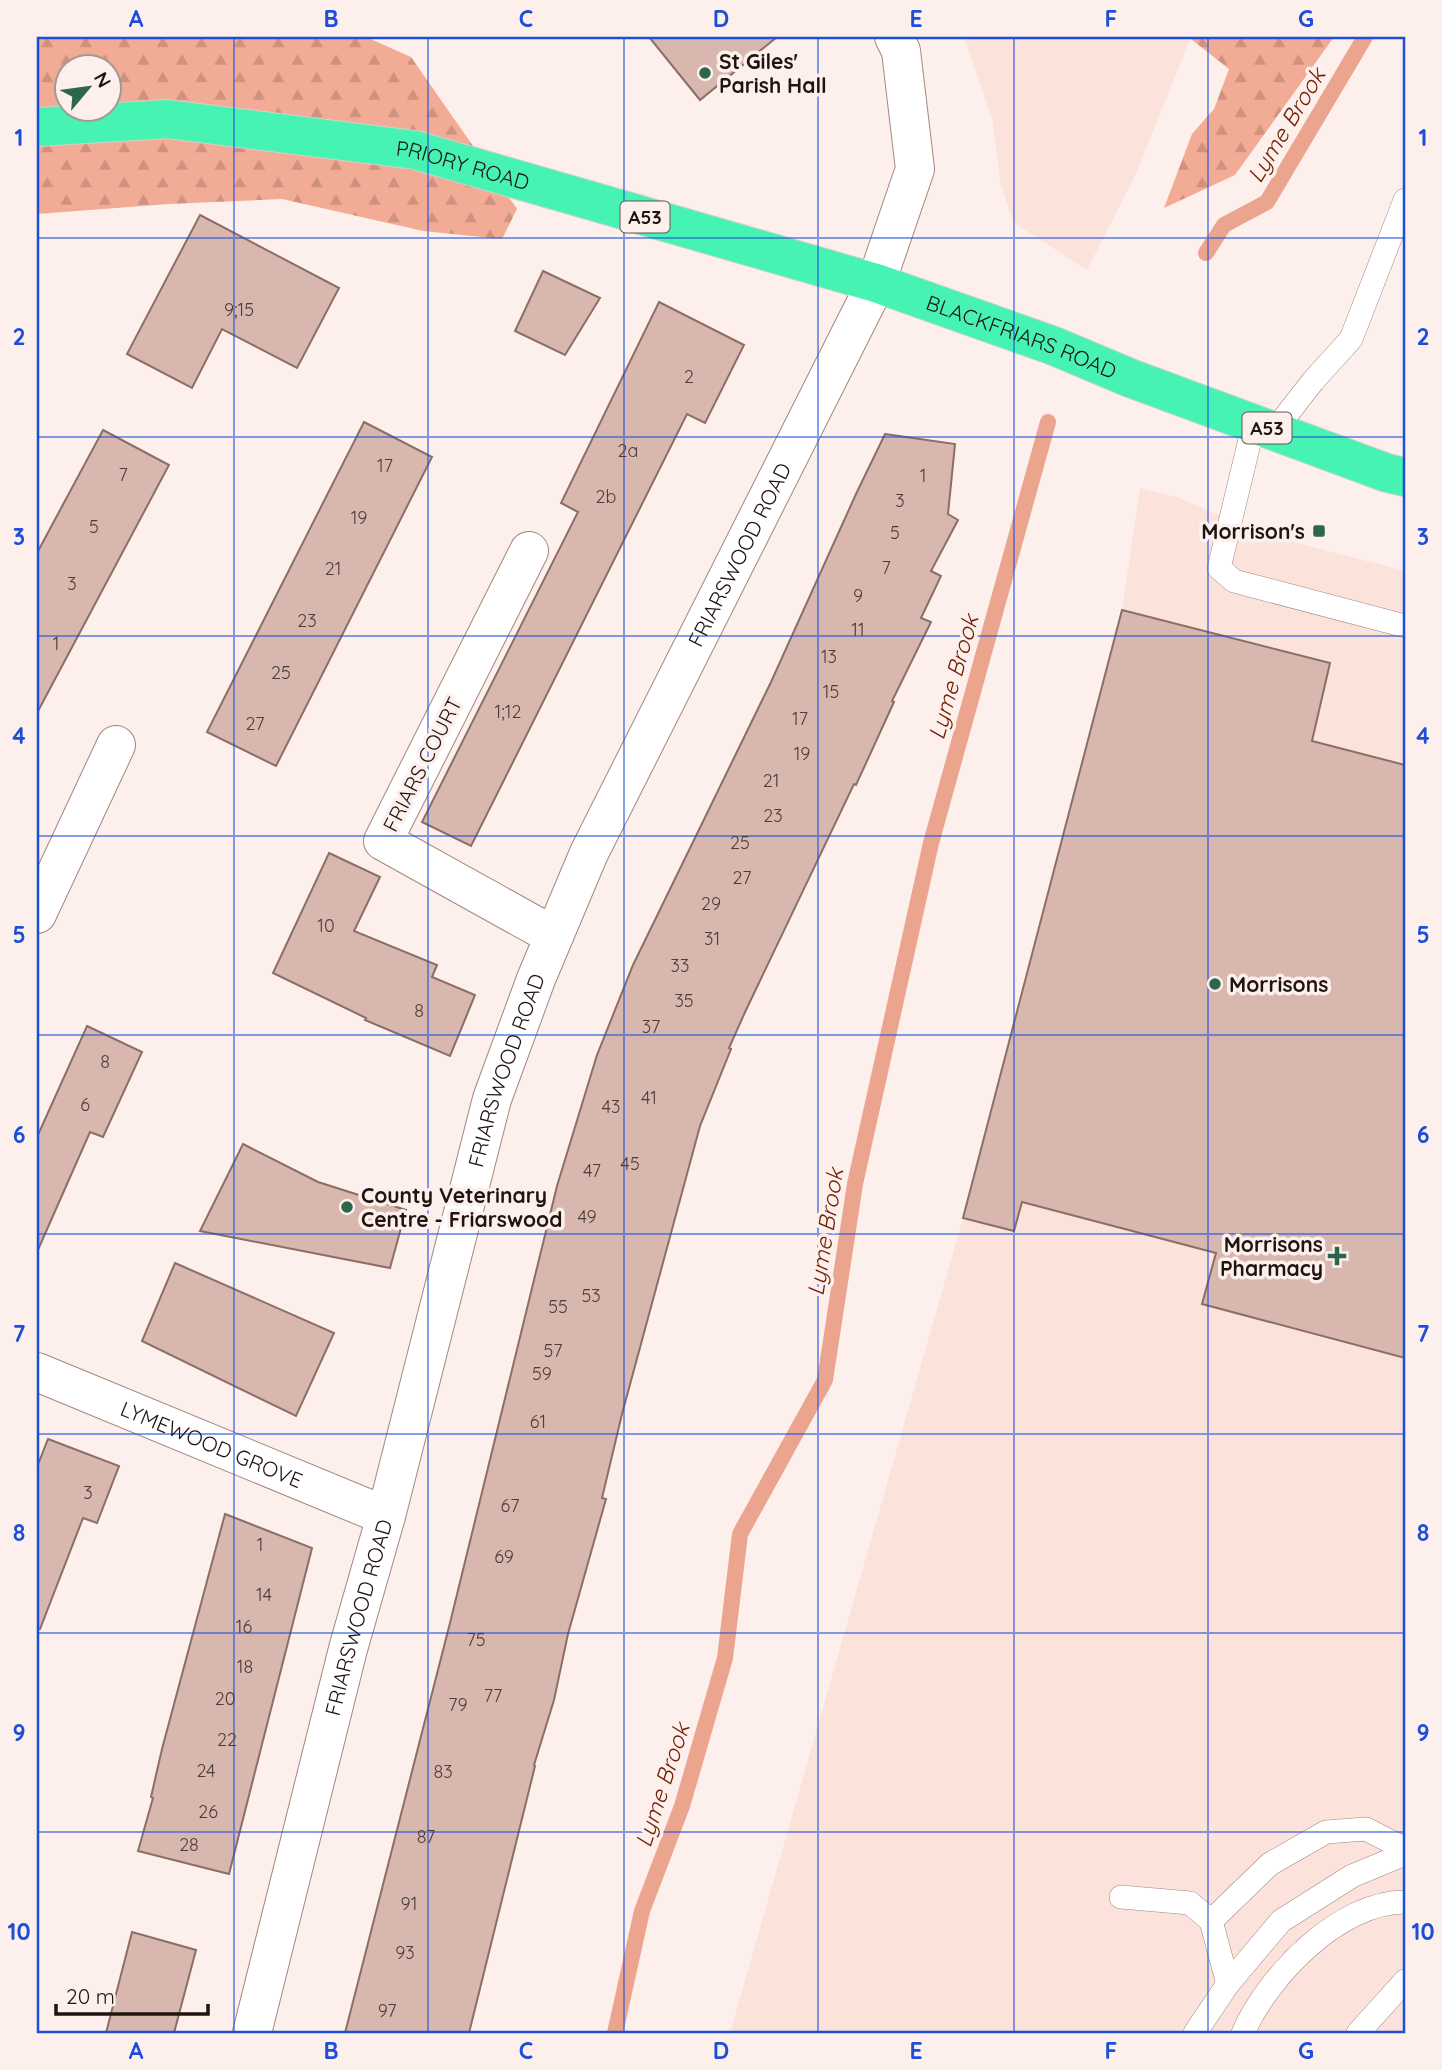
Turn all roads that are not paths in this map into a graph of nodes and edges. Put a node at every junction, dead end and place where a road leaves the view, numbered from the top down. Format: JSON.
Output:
{"nodes":[{"id":1,"x":894,"y":37,"type":"edge"},
{"id":2,"x":37,"y":127,"type":"edge"},
{"id":3,"x":1405,"y":200,"type":"edge"},
{"id":4,"x":876,"y":283,"type":"junction"},
{"id":5,"x":1264,"y":427,"type":"junction"},
{"id":6,"x":1405,"y":477,"type":"edge"},
{"id":7,"x":529,"y":551,"type":"dead end"},
{"id":8,"x":1405,"y":626,"type":"edge"},
{"id":9,"x":116,"y":746,"type":"dead end"},
{"id":10,"x":37,"y":914,"type":"edge"},
{"id":11,"x":554,"y":936,"type":"junction"},
{"id":12,"x":37,"y":1372,"type":"edge"},
{"id":13,"x":386,"y":1516,"type":"junction"},
{"id":14,"x":1405,"y":1852,"type":"edge"},
{"id":15,"x":1121,"y":1897,"type":"dead end"},
{"id":16,"x":1405,"y":1902,"type":"edge"},
{"id":17,"x":1211,"y":1920,"type":"junction"},
{"id":18,"x":1405,"y":1981,"type":"edge"},
{"id":19,"x":1228,"y":1984,"type":"junction"},
{"id":20,"x":252,"y":2033,"type":"edge"},
{"id":21,"x":1195,"y":2033,"type":"edge"},
{"id":22,"x":1243,"y":2033,"type":"edge"},
{"id":23,"x":1358,"y":2033,"type":"edge"}],
"edges":[{"from":1,"to":4,"type":"street"},
{"from":2,"to":4,"type":"highway","name":"PRIORY ROAD","number":"A53"},
{"from":3,"to":5,"type":"lane"},
{"from":4,"to":5,"type":"highway","name":"BLACKFRIARS ROAD","number":"A53"},
{"from":4,"to":11,"type":"street","name":"FRIARSWOOD ROAD"},
{"from":5,"to":6,"type":"highway","name":"BLACKFRIARS ROAD","number":"A53"},
{"from":5,"to":8,"type":"lane"},
{"from":7,"to":11,"type":"street","name":"FRIARS COURT"},
{"from":9,"to":10,"type":"street"},
{"from":11,"to":13,"type":"street","name":"FRIARSWOOD ROAD"},
{"from":12,"to":13,"type":"street","name":"LYMEWOOD GROVE"},
{"from":13,"to":20,"type":"street","name":"FRIARSWOOD ROAD"},
{"from":14,"to":17,"type":"lane"},
{"from":14,"to":19,"type":"lane"},
{"from":15,"to":17,"type":"lane"},
{"from":16,"to":22,"type":"lane"},
{"from":17,"to":19,"type":"lane"},
{"from":18,"to":23,"type":"lane"},
{"from":19,"to":21,"type":"lane"}]}
